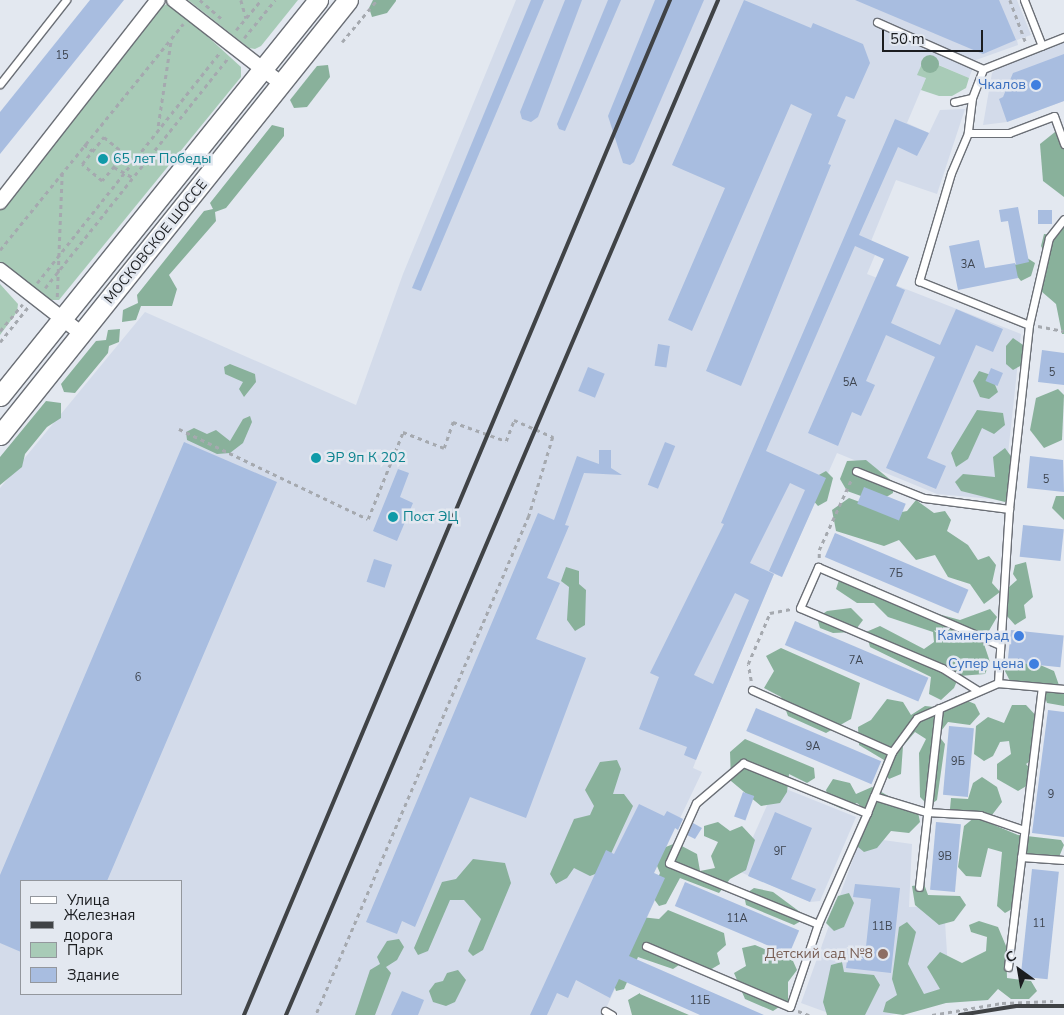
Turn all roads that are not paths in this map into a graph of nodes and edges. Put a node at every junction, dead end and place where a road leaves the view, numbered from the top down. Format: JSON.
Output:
{"nodes":[{"id":1,"x":66,"y":0,"type":"edge"},
{"id":2,"x":158,"y":0,"type":"edge"},
{"id":3,"x":174,"y":0,"type":"edge"},
{"id":4,"x":318,"y":0,"type":"edge"},
{"id":5,"x":348,"y":0,"type":"edge"},
{"id":6,"x":1024,"y":0,"type":"edge"},
{"id":7,"x":877,"y":22,"type":"dead end"},
{"id":8,"x":1064,"y":37,"type":"edge"},
{"id":9,"x":1042,"y":46,"type":"junction"},
{"id":10,"x":983,"y":69,"type":"junction"},
{"id":11,"x":263,"y":70,"type":"junction"},
{"id":12,"x":0,"y":84,"type":"edge"},
{"id":13,"x":282,"y":84,"type":"junction"},
{"id":14,"x":972,"y":98,"type":"junction"},
{"id":15,"x":954,"y":102,"type":"dead end"},
{"id":16,"x":968,"y":133,"type":"junction"},
{"id":17,"x":1064,"y":144,"type":"edge"},
{"id":18,"x":0,"y":202,"type":"edge"},
{"id":19,"x":1064,"y":219,"type":"edge"},
{"id":20,"x":0,"y":270,"type":"edge"},
{"id":21,"x":63,"y":319,"type":"junction"},
{"id":22,"x":1029,"y":325,"type":"junction"},
{"id":23,"x":82,"y":334,"type":"junction"},
{"id":24,"x":0,"y":396,"type":"edge"},
{"id":25,"x":0,"y":435,"type":"edge"},
{"id":26,"x":856,"y":471,"type":"road end"},
{"id":27,"x":1009,"y":509,"type":"junction"},
{"id":28,"x":1000,"y":645,"type":"junction"},
{"id":29,"x":998,"y":683,"type":"junction"},
{"id":30,"x":1042,"y":688,"type":"junction"},
{"id":31,"x":1064,"y":689,"type":"edge"},
{"id":32,"x":752,"y":690,"type":"road end"},
{"id":33,"x":977,"y":690,"type":"junction"},
{"id":34,"x":939,"y":708,"type":"junction"},
{"id":35,"x":892,"y":752,"type":"junction"},
{"id":36,"x":874,"y":796,"type":"junction"},
{"id":37,"x":926,"y":812,"type":"junction"},
{"id":38,"x":867,"y":813,"type":"junction"},
{"id":39,"x":1024,"y":830,"type":"junction"},
{"id":40,"x":1021,"y":856,"type":"junction"},
{"id":41,"x":1064,"y":860,"type":"edge"},
{"id":42,"x":919,"y":887,"type":"dead end"},
{"id":43,"x":818,"y":924,"type":"junction"},
{"id":44,"x":646,"y":946,"type":"dead end"},
{"id":45,"x":1008,"y":967,"type":"dead end"}],
"edges":[{"from":1,"to":12,"type":"lane"},
{"from":2,"to":18,"type":"street"},
{"from":3,"to":11,"type":"street"},
{"from":4,"to":11,"type":"main road","name":"МОСКОВСКОЕ ШОССЕ"},
{"from":5,"to":13,"type":"main road","name":"МОСКОВСКОЕ ШОССЕ"},
{"from":6,"to":9,"type":"lane"},
{"from":7,"to":10,"type":"lane"},
{"from":8,"to":9,"type":"lane"},
{"from":9,"to":10,"type":"lane"},
{"from":10,"to":14,"type":"lane"},
{"from":11,"to":13,"type":"street"},
{"from":11,"to":21,"type":"main road","name":"МОСКОВСКОЕ ШОССЕ"},
{"from":13,"to":23,"type":"main road","name":"МОСКОВСКОЕ ШОССЕ"},
{"from":14,"to":15,"type":"lane"},
{"from":14,"to":16,"type":"lane"},
{"from":16,"to":17,"type":"lane"},
{"from":16,"to":22,"type":"lane"},
{"from":19,"to":22,"type":"lane"},
{"from":20,"to":21,"type":"street"},
{"from":21,"to":23,"type":"street"},
{"from":21,"to":24,"type":"main road","name":"МОСКОВСКОЕ ШОССЕ"},
{"from":22,"to":27,"type":"lane"},
{"from":23,"to":25,"type":"main road","name":"МОСКОВСКОЕ ШОССЕ"},
{"from":26,"to":27,"type":"lane"},
{"from":27,"to":28,"type":"lane"},
{"from":28,"to":29,"type":"lane"},
{"from":28,"to":33,"type":"lane"},
{"from":29,"to":30,"type":"lane"},
{"from":29,"to":33,"type":"lane"},
{"from":30,"to":31,"type":"lane"},
{"from":30,"to":39,"type":"lane"},
{"from":32,"to":35,"type":"lane"},
{"from":33,"to":34,"type":"lane"},
{"from":34,"to":35,"type":"lane"},
{"from":34,"to":37,"type":"lane"},
{"from":35,"to":36,"type":"lane"},
{"from":36,"to":37,"type":"lane"},
{"from":36,"to":38,"type":"lane"},
{"from":37,"to":39,"type":"lane"},
{"from":37,"to":42,"type":"lane"},
{"from":38,"to":43,"type":"lane"},
{"from":38,"to":43,"type":"lane"},
{"from":39,"to":40,"type":"lane"},
{"from":40,"to":41,"type":"lane"},
{"from":40,"to":45,"type":"lane"},
{"from":43,"to":44,"type":"lane"}]}
